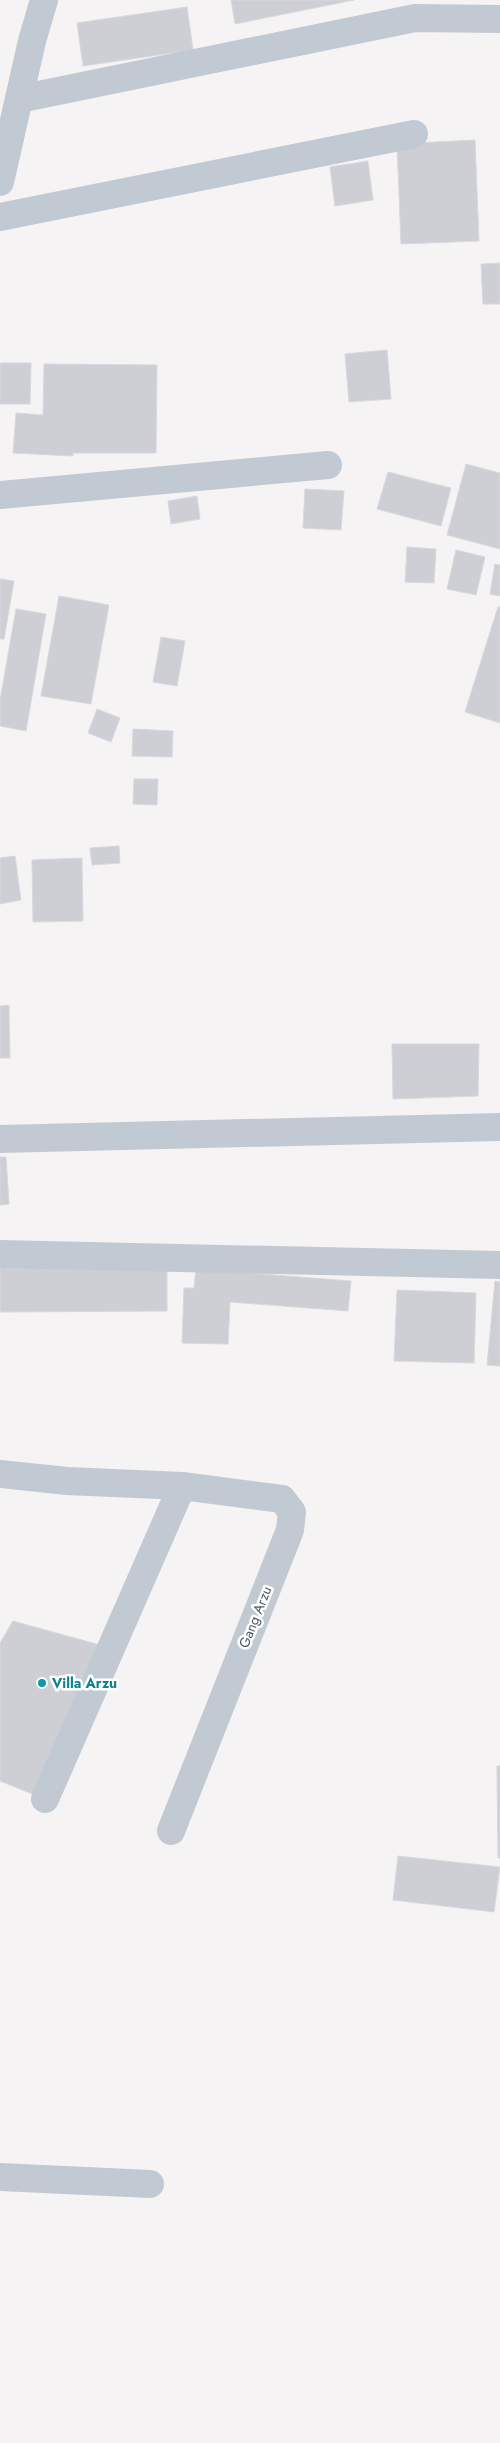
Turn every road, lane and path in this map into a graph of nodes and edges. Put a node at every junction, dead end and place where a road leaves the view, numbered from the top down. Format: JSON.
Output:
{"nodes":[{"id":1,"x":44,"y":0,"type":"edge"},
{"id":2,"x":500,"y":19,"type":"edge"},
{"id":3,"x":19,"y":99,"type":"junction"},
{"id":4,"x":414,"y":134,"type":"dead end"},
{"id":5,"x":0,"y":182,"type":"edge"},
{"id":6,"x":0,"y":217,"type":"edge"},
{"id":7,"x":328,"y":465,"type":"dead end"},
{"id":8,"x":0,"y":495,"type":"edge"},
{"id":9,"x":500,"y":1127,"type":"edge"},
{"id":10,"x":0,"y":1139,"type":"edge"},
{"id":11,"x":0,"y":1254,"type":"edge"},
{"id":12,"x":500,"y":1265,"type":"edge"},
{"id":13,"x":0,"y":1474,"type":"edge"},
{"id":14,"x":182,"y":1486,"type":"junction"},
{"id":15,"x":45,"y":1799,"type":"dead end"},
{"id":16,"x":170,"y":1831,"type":"dead end"},
{"id":17,"x":0,"y":2177,"type":"edge"},
{"id":18,"x":150,"y":2184,"type":"dead end"}],
"edges":[{"from":1,"to":3,"type":"street"},
{"from":2,"to":3,"type":"street"},
{"from":3,"to":5,"type":"street"},
{"from":4,"to":6,"type":"street"},
{"from":7,"to":8,"type":"street"},
{"from":9,"to":10,"type":"street"},
{"from":11,"to":12,"type":"street"},
{"from":13,"to":14,"type":"street","name":"Gang Arzu"},
{"from":14,"to":15,"type":"street"},
{"from":14,"to":16,"type":"street","name":"Gang Arzu"},
{"from":17,"to":18,"type":"street"}]}
